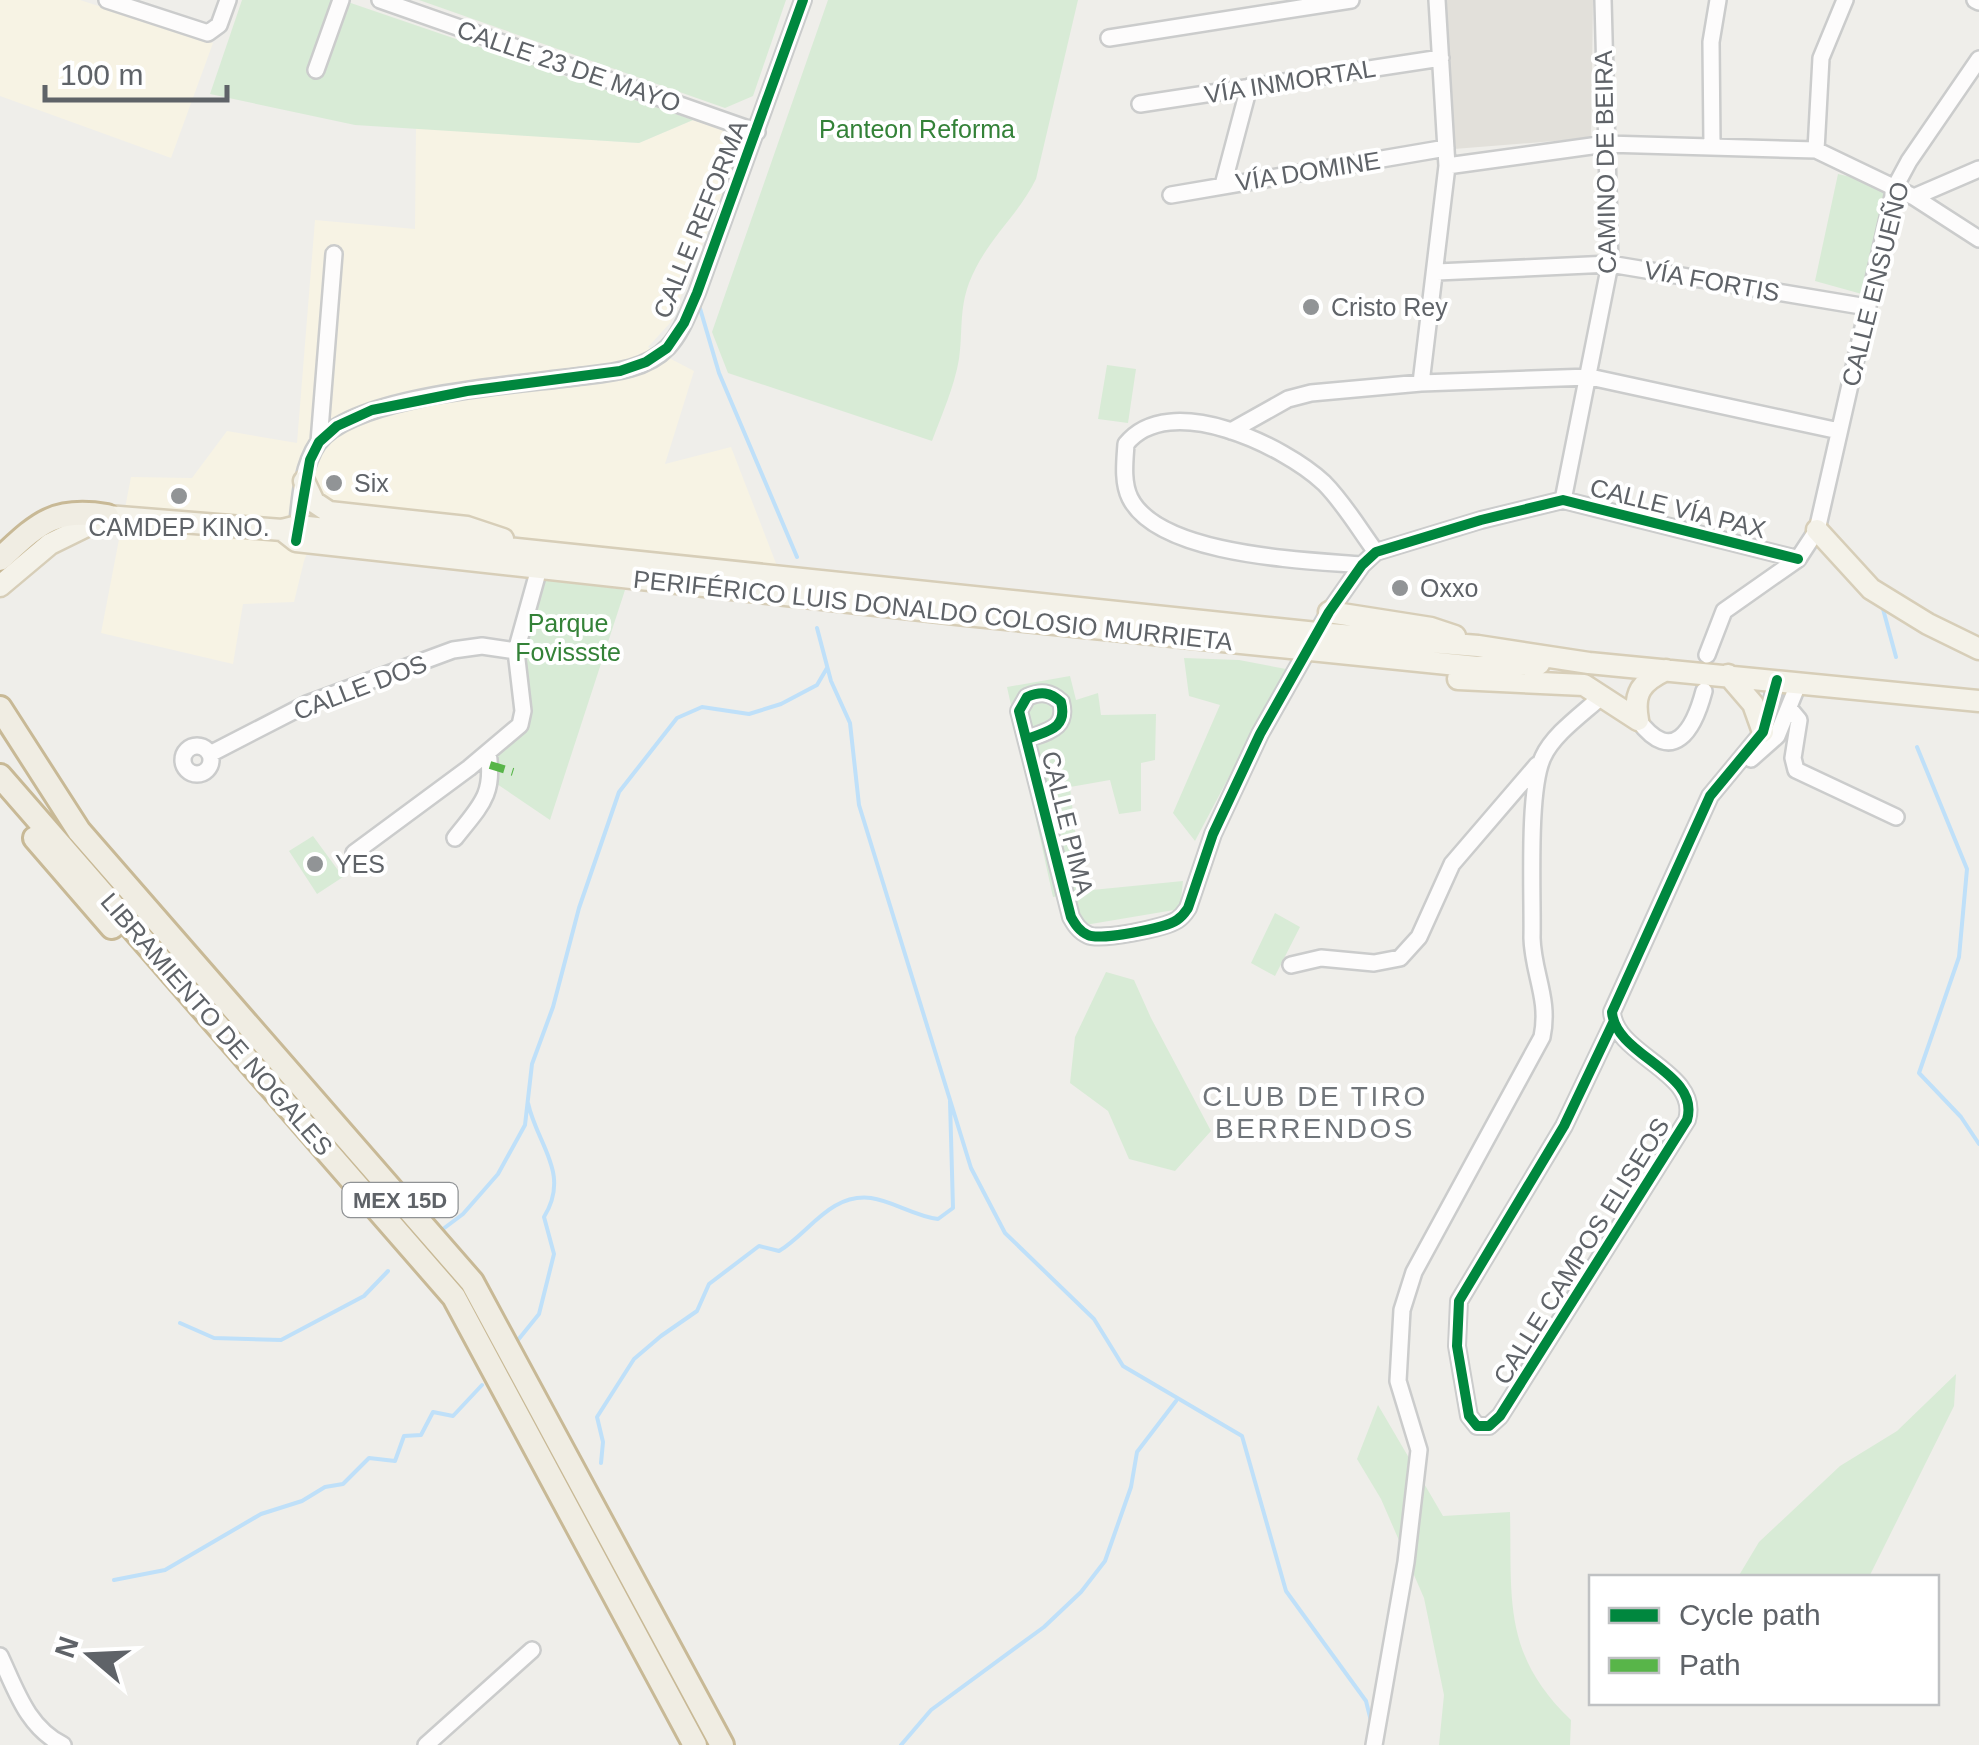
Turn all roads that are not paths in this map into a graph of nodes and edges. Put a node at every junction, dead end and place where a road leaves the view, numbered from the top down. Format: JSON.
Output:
{"nodes":[{"id":1,"x":107,"y":0,"type":"edge"},
{"id":2,"x":228,"y":0,"type":"edge"},
{"id":3,"x":340,"y":0,"type":"edge"},
{"id":4,"x":380,"y":0,"type":"edge"},
{"id":5,"x":803,"y":0,"type":"edge"},
{"id":6,"x":1351,"y":0,"type":"edge"},
{"id":7,"x":1438,"y":0,"type":"edge"},
{"id":8,"x":1603,"y":0,"type":"edge"},
{"id":9,"x":1718,"y":0,"type":"edge"},
{"id":10,"x":1844,"y":0,"type":"edge"},
{"id":11,"x":1109,"y":38,"type":"dead end"},
{"id":12,"x":1441,"y":58,"type":"junction"},
{"id":13,"x":1979,"y":58,"type":"edge"},
{"id":14,"x":316,"y":70,"type":"dead end"},
{"id":15,"x":1249,"y":87,"type":"junction"},
{"id":16,"x":1140,"y":104,"type":"dead end"},
{"id":17,"x":757,"y":132,"type":"junction"},
{"id":18,"x":1606,"y":144,"type":"junction"},
{"id":19,"x":1712,"y":145,"type":"junction"},
{"id":20,"x":1446,"y":148,"type":"junction"},
{"id":21,"x":1816,"y":150,"type":"junction"},
{"id":22,"x":1447,"y":166,"type":"junction"},
{"id":23,"x":1979,"y":169,"type":"edge"},
{"id":24,"x":1223,"y":185,"type":"junction"},
{"id":25,"x":1895,"y":187,"type":"junction"},
{"id":26,"x":1171,"y":194,"type":"dead end"},
{"id":27,"x":1914,"y":197,"type":"junction"},
{"id":28,"x":1979,"y":239,"type":"edge"},
{"id":29,"x":334,"y":254,"type":"dead end"},
{"id":30,"x":1610,"y":264,"type":"junction"},
{"id":31,"x":1437,"y":272,"type":"junction"},
{"id":32,"x":1868,"y":307,"type":"junction"},
{"id":33,"x":1590,"y":377,"type":"junction"},
{"id":34,"x":1421,"y":383,"type":"junction"},
{"id":35,"x":1231,"y":430,"type":"junction"},
{"id":36,"x":1838,"y":431,"type":"junction"},
{"id":37,"x":319,"y":442,"type":"junction"},
{"id":38,"x":304,"y":481,"type":"junction"},
{"id":39,"x":1562,"y":500,"type":"junction"},
{"id":40,"x":107,"y":516,"type":"junction"},
{"id":41,"x":1817,"y":530,"type":"junction"},
{"id":42,"x":292,"y":532,"type":"junction"},
{"id":43,"x":1376,"y":552,"type":"junction"},
{"id":44,"x":537,"y":556,"type":"junction"},
{"id":45,"x":1798,"y":559,"type":"junction"},
{"id":46,"x":0,"y":560,"type":"edge"},
{"id":47,"x":1362,"y":565,"type":"junction"},
{"id":48,"x":0,"y":586,"type":"edge"},
{"id":49,"x":1329,"y":612,"type":"junction"},
{"id":50,"x":1312,"y":642,"type":"junction"},
{"id":51,"x":1979,"y":648,"type":"edge"},
{"id":52,"x":516,"y":651,"type":"junction"},
{"id":53,"x":1707,"y":655,"type":"dead end"},
{"id":54,"x":1478,"y":657,"type":"junction"},
{"id":55,"x":1416,"y":661,"type":"junction"},
{"id":56,"x":1666,"y":670,"type":"junction"},
{"id":57,"x":1728,"y":675,"type":"junction"},
{"id":58,"x":1778,"y":680,"type":"junction"},
{"id":59,"x":1799,"y":682,"type":"junction"},
{"id":60,"x":1704,"y":691,"type":"dead end"},
{"id":61,"x":1603,"y":695,"type":"junction"},
{"id":62,"x":1979,"y":701,"type":"edge"},
{"id":63,"x":0,"y":708,"type":"edge"},
{"id":64,"x":1789,"y":708,"type":"junction"},
{"id":65,"x":1638,"y":720,"type":"junction"},
{"id":66,"x":0,"y":729,"type":"edge"},
{"id":67,"x":1026,"y":739,"type":"dead end"},
{"id":68,"x":1760,"y":743,"type":"junction"},
{"id":69,"x":488,"y":753,"type":"junction"},
{"id":70,"x":210,"y":754,"type":"dead end"},
{"id":71,"x":1543,"y":758,"type":"junction"},
{"id":72,"x":0,"y":776,"type":"edge"},
{"id":73,"x":0,"y":798,"type":"edge"},
{"id":74,"x":1896,"y":818,"type":"dead end"},
{"id":75,"x":455,"y":838,"type":"dead end"},
{"id":76,"x":354,"y":852,"type":"dead end"},
{"id":77,"x":1291,"y":965,"type":"dead end"},
{"id":78,"x":1613,"y":1023,"type":"junction"},
{"id":79,"x":532,"y":1650,"type":"dead end"},
{"id":80,"x":0,"y":1656,"type":"edge"},
{"id":81,"x":63,"y":1745,"type":"edge"},
{"id":82,"x":426,"y":1745,"type":"edge"},
{"id":83,"x":680,"y":1745,"type":"edge"},
{"id":84,"x":695,"y":1745,"type":"edge"},
{"id":85,"x":711,"y":1745,"type":"edge"},
{"id":86,"x":722,"y":1745,"type":"edge"},
{"id":87,"x":1374,"y":1745,"type":"edge"}],
"edges":[{"from":1,"to":2,"type":"street"},
{"from":3,"to":14,"type":"street"},
{"from":4,"to":17,"type":"street","name":"CALLE 23 DE MAYO"},
{"from":5,"to":17,"type":"street","name":"CALLE REFORMA"},
{"from":6,"to":11,"type":"street"},
{"from":7,"to":12,"type":"street"},
{"from":8,"to":18,"type":"street","name":"CAMINO DE BEIRA"},
{"from":9,"to":19,"type":"street"},
{"from":10,"to":21,"type":"street"},
{"from":12,"to":15,"type":"street","name":"VÍA INMORTAL"},
{"from":12,"to":20,"type":"street"},
{"from":13,"to":25,"type":"street","name":"CALLE ENSUEÑO"},
{"from":15,"to":16,"type":"street","name":"VÍA INMORTAL"},
{"from":15,"to":24,"type":"street"},
{"from":17,"to":37,"type":"street","name":"CALLE REFORMA"},
{"from":18,"to":19,"type":"street"},
{"from":18,"to":22,"type":"street"},
{"from":18,"to":30,"type":"street","name":"CAMINO DE BEIRA"},
{"from":19,"to":21,"type":"street"},
{"from":20,"to":22,"type":"street"},
{"from":20,"to":24,"type":"street","name":"VÍA DOMINE"},
{"from":21,"to":25,"type":"street"},
{"from":22,"to":31,"type":"street"},
{"from":23,"to":27,"type":"street"},
{"from":24,"to":26,"type":"street","name":"VÍA DOMINE"},
{"from":25,"to":27,"type":"street"},
{"from":25,"to":32,"type":"street","name":"CALLE ENSUEÑO"},
{"from":27,"to":28,"type":"street"},
{"from":29,"to":37,"type":"street"},
{"from":30,"to":31,"type":"street","name":"VÍA FORTIS"},
{"from":30,"to":32,"type":"street","name":"VÍA FORTIS"},
{"from":30,"to":33,"type":"street","name":"CAMINO DE BEIRA"},
{"from":31,"to":34,"type":"street"},
{"from":32,"to":36,"type":"street","name":"CALLE ENSUEÑO"},
{"from":33,"to":34,"type":"street"},
{"from":33,"to":36,"type":"street"},
{"from":33,"to":39,"type":"street","name":"CAMINO DE BEIRA"},
{"from":34,"to":35,"type":"street"},
{"from":35,"to":43,"type":"street"},
{"from":35,"to":47,"type":"street"},
{"from":36,"to":41,"type":"street","name":"CALLE ENSUEÑO"},
{"from":37,"to":38,"type":"street"},
{"from":38,"to":42,"type":"street"},
{"from":38,"to":44,"type":"main road"},
{"from":39,"to":43,"type":"street","name":"CALLE VÍA PAX"},
{"from":39,"to":45,"type":"street","name":"CALLE VÍA PAX"},
{"from":40,"to":42,"type":"main road","name":"PERIFÉRICO LUIS DONALDO COLOSIO MURRIETA"},
{"from":40,"to":46,"type":"highway"},
{"from":40,"to":48,"type":"main road"},
{"from":41,"to":45,"type":"street"},
{"from":41,"to":51,"type":"main road"},
{"from":42,"to":44,"type":"main road","name":"PERIFÉRICO LUIS DONALDO COLOSIO MURRIETA"},
{"from":43,"to":47,"type":"street","name":"CALLE VÍA PAX"},
{"from":44,"to":50,"type":"main road","name":"PERIFÉRICO LUIS DONALDO COLOSIO MURRIETA"},
{"from":44,"to":52,"type":"street"},
{"from":45,"to":53,"type":"street"},
{"from":47,"to":49,"type":"street","name":"CALLE VÍA PAX"},
{"from":49,"to":50,"type":"street","name":"CALLE VÍA PAX"},
{"from":49,"to":54,"type":"main road"},
{"from":50,"to":54,"type":"main road","name":"PERIFÉRICO LUIS DONALDO COLOSIO MURRIETA"},
{"from":50,"to":55,"type":"main road","name":"PERIFÉRICO LUIS DONALDO COLOSIO MURRIETA"},
{"from":50,"to":67,"type":"street","name":"CALLE PIMA"},
{"from":52,"to":69,"type":"street"},
{"from":52,"to":70,"type":"street","name":"CALLE DOS"},
{"from":54,"to":55,"type":"main road","name":"PERIFÉRICO LUIS DONALDO COLOSIO MURRIETA"},
{"from":54,"to":56,"type":"main road","name":"PERIFÉRICO LUIS DONALDO COLOSIO MURRIETA"},
{"from":55,"to":61,"type":"main road"},
{"from":56,"to":57,"type":"main road","name":"PERIFÉRICO LUIS DONALDO COLOSIO MURRIETA"},
{"from":56,"to":65,"type":"main road"},
{"from":57,"to":58,"type":"main road","name":"PERIFÉRICO LUIS DONALDO COLOSIO MURRIETA"},
{"from":57,"to":68,"type":"main road"},
{"from":58,"to":59,"type":"main road","name":"PERIFÉRICO LUIS DONALDO COLOSIO MURRIETA"},
{"from":58,"to":68,"type":"street"},
{"from":59,"to":62,"type":"main road","name":"PERIFÉRICO LUIS DONALDO COLOSIO MURRIETA"},
{"from":59,"to":64,"type":"street"},
{"from":60,"to":65,"type":"street"},
{"from":61,"to":65,"type":"main road"},
{"from":61,"to":71,"type":"street"},
{"from":63,"to":86,"type":"highway","number":"MEX 15D"},
{"from":64,"to":68,"type":"street"},
{"from":64,"to":74,"type":"street"},
{"from":66,"to":85,"type":"highway","number":"MEX 15D"},
{"from":68,"to":78,"type":"street","name":"CALLE CAMPOS ELISEOS"},
{"from":69,"to":75,"type":"street"},
{"from":69,"to":76,"type":"street"},
{"from":71,"to":77,"type":"street"},
{"from":71,"to":87,"type":"street"},
{"from":72,"to":84,"type":"highway","name":"LIBRAMIENTO DE NOGALES","number":"MEX 15D"},
{"from":73,"to":83,"type":"highway","name":"LIBRAMIENTO DE NOGALES","number":"MEX 15D"},
{"from":78,"to":78,"type":"street","name":"CALLE CAMPOS ELISEOS"},
{"from":79,"to":82,"type":"street"},
{"from":80,"to":81,"type":"street"}]}
